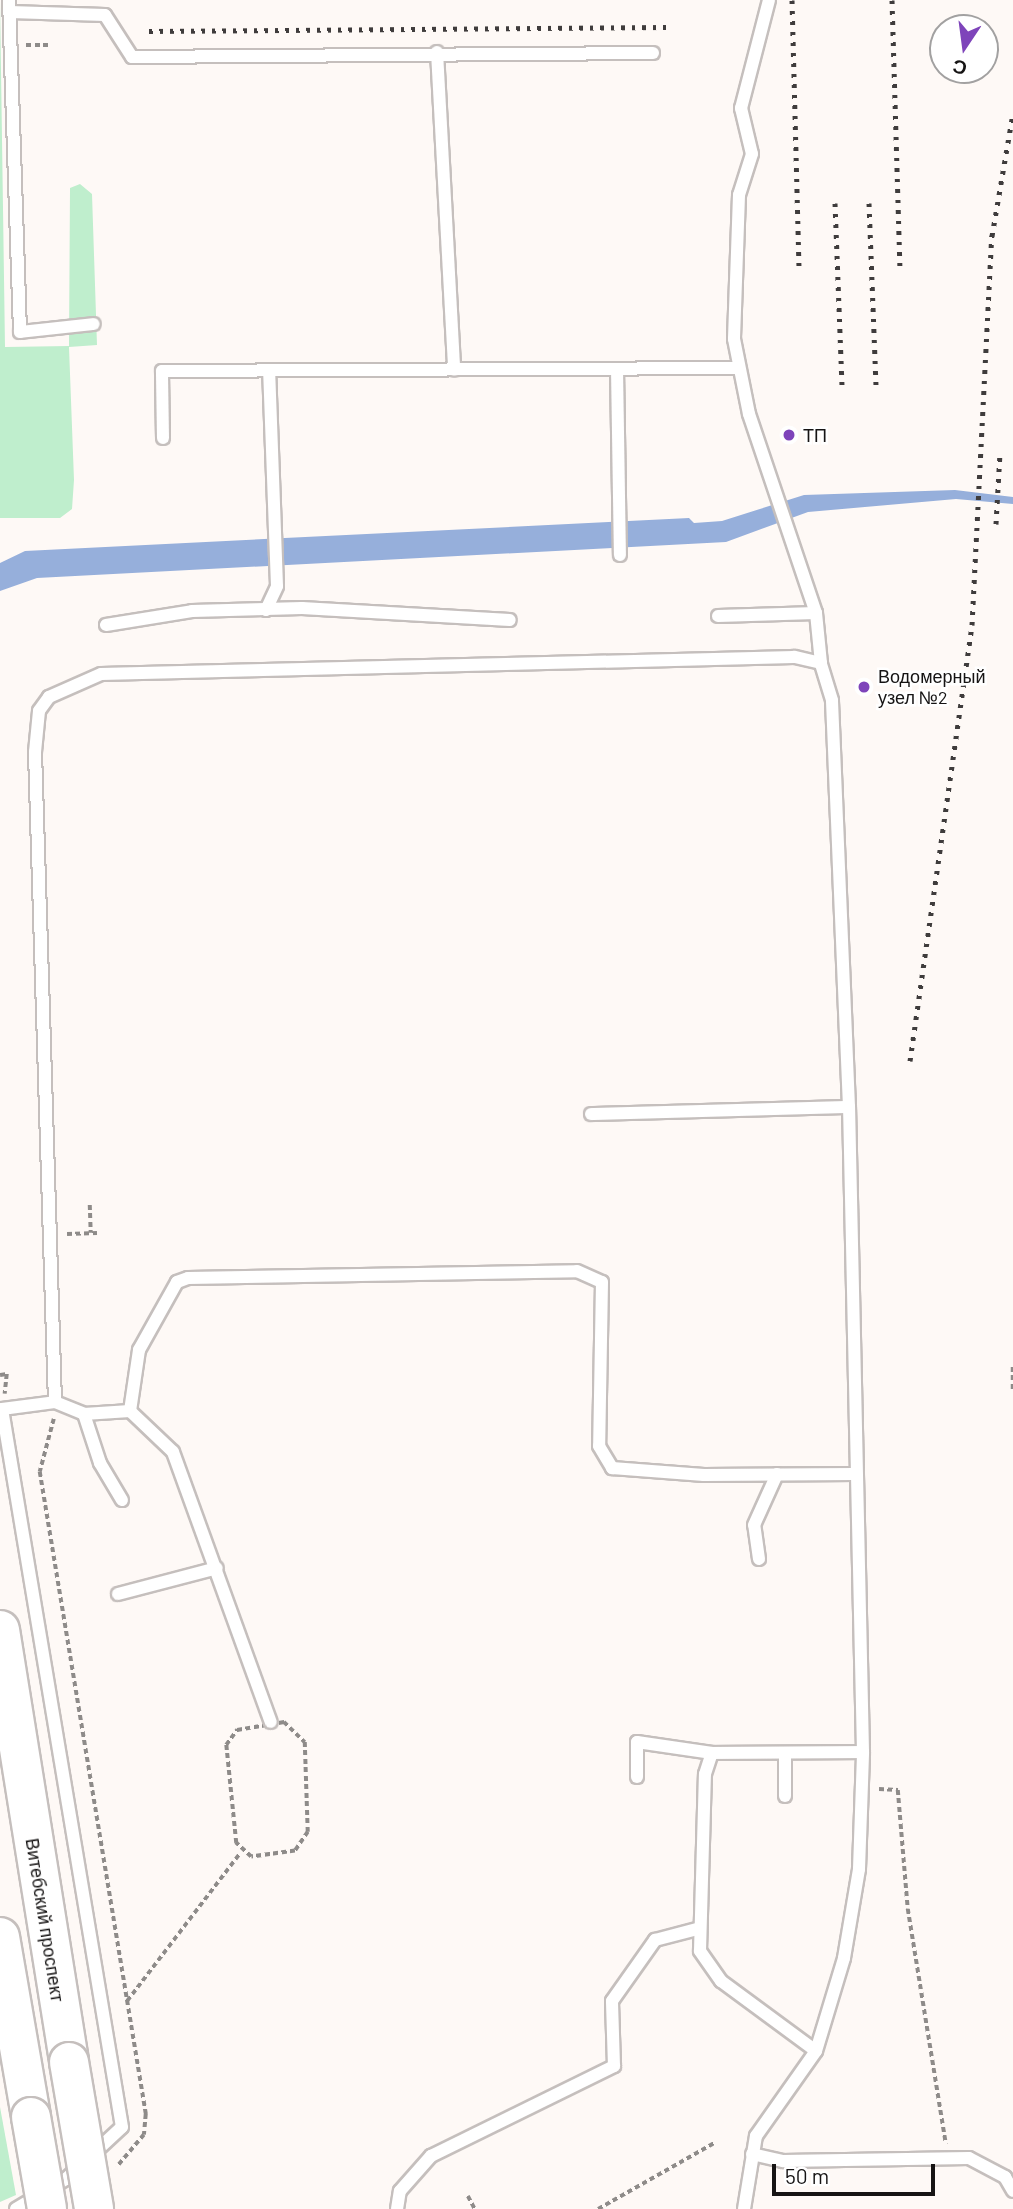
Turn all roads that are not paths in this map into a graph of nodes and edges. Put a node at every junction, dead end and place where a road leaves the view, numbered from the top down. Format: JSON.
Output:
{"nodes":[{"id":1,"x":769,"y":0,"type":"edge"},
{"id":2,"x":10,"y":6,"type":"edge"},
{"id":3,"x":437,"y":52,"type":"junction"},
{"id":4,"x":653,"y":53,"type":"dead end"},
{"id":5,"x":94,"y":324,"type":"dead end"},
{"id":6,"x":737,"y":368,"type":"junction"},
{"id":7,"x":617,"y":369,"type":"junction"},
{"id":8,"x":454,"y":370,"type":"junction"},
{"id":9,"x":269,"y":372,"type":"junction"},
{"id":10,"x":163,"y":438,"type":"dead end"},
{"id":11,"x":620,"y":555,"type":"dead end"},
{"id":12,"x":266,"y":610,"type":"junction"},
{"id":13,"x":816,"y":613,"type":"junction"},
{"id":14,"x":718,"y":616,"type":"dead end"},
{"id":15,"x":510,"y":620,"type":"dead end"},
{"id":16,"x":106,"y":625,"type":"dead end"},
{"id":17,"x":821,"y":663,"type":"junction"},
{"id":18,"x":849,"y":1107,"type":"junction"},
{"id":19,"x":591,"y":1114,"type":"dead end"},
{"id":20,"x":55,"y":1402,"type":"junction"},
{"id":21,"x":130,"y":1410,"type":"junction"},
{"id":22,"x":84,"y":1414,"type":"junction"},
{"id":23,"x":777,"y":1474,"type":"junction"},
{"id":24,"x":855,"y":1474,"type":"junction"},
{"id":25,"x":122,"y":1500,"type":"dead end"},
{"id":26,"x":759,"y":1559,"type":"dead end"},
{"id":27,"x":217,"y":1568,"type":"junction"},
{"id":28,"x":118,"y":1594,"type":"dead end"},
{"id":29,"x":0,"y":1630,"type":"edge"},
{"id":30,"x":271,"y":1722,"type":"road end"},
{"id":31,"x":863,"y":1752,"type":"junction"},
{"id":32,"x":712,"y":1753,"type":"junction"},
{"id":33,"x":785,"y":1753,"type":"junction"},
{"id":34,"x":637,"y":1777,"type":"dead end"},
{"id":35,"x":785,"y":1796,"type":"dead end"},
{"id":36,"x":697,"y":1929,"type":"junction"},
{"id":37,"x":0,"y":1937,"type":"edge"},
{"id":38,"x":816,"y":2051,"type":"junction"},
{"id":39,"x":752,"y":2154,"type":"junction"},
{"id":40,"x":1013,"y":2191,"type":"edge"},
{"id":41,"x":101,"y":2193,"type":"edge"},
{"id":42,"x":16,"y":2209,"type":"edge"},
{"id":43,"x":47,"y":2209,"type":"edge"},
{"id":44,"x":397,"y":2209,"type":"edge"},
{"id":45,"x":744,"y":2209,"type":"edge"}],
"edges":[{"from":1,"to":6,"type":"lane"},
{"from":2,"to":3,"type":"lane"},
{"from":2,"to":5,"type":"lane"},
{"from":3,"to":4,"type":"lane"},
{"from":3,"to":8,"type":"lane"},
{"from":6,"to":7,"type":"lane"},
{"from":6,"to":13,"type":"lane"},
{"from":7,"to":8,"type":"lane"},
{"from":7,"to":11,"type":"lane"},
{"from":8,"to":9,"type":"lane"},
{"from":9,"to":10,"type":"lane"},
{"from":9,"to":12,"type":"lane"},
{"from":12,"to":15,"type":"lane"},
{"from":12,"to":16,"type":"lane"},
{"from":13,"to":14,"type":"lane"},
{"from":13,"to":17,"type":"lane"},
{"from":17,"to":18,"type":"lane"},
{"from":17,"to":20,"type":"lane"},
{"from":18,"to":19,"type":"lane"},
{"from":18,"to":24,"type":"lane"},
{"from":20,"to":22,"type":"lane"},
{"from":20,"to":42,"type":"lane"},
{"from":21,"to":22,"type":"lane"},
{"from":21,"to":23,"type":"lane"},
{"from":21,"to":27,"type":"lane"},
{"from":22,"to":25,"type":"lane"},
{"from":23,"to":24,"type":"lane"},
{"from":23,"to":26,"type":"lane"},
{"from":24,"to":31,"type":"lane"},
{"from":27,"to":28,"type":"lane"},
{"from":27,"to":30,"type":"lane"},
{"from":29,"to":41,"type":"main road","name":"Витебский проспект","bridge":true},
{"from":31,"to":33,"type":"lane"},
{"from":31,"to":38,"type":"lane"},
{"from":32,"to":33,"type":"lane"},
{"from":32,"to":34,"type":"lane"},
{"from":32,"to":36,"type":"lane"},
{"from":33,"to":35,"type":"lane"},
{"from":36,"to":38,"type":"lane"},
{"from":36,"to":44,"type":"lane"},
{"from":37,"to":43,"type":"main road","bridge":true},
{"from":38,"to":39,"type":"lane"},
{"from":39,"to":40,"type":"lane"},
{"from":39,"to":45,"type":"lane"}]}
